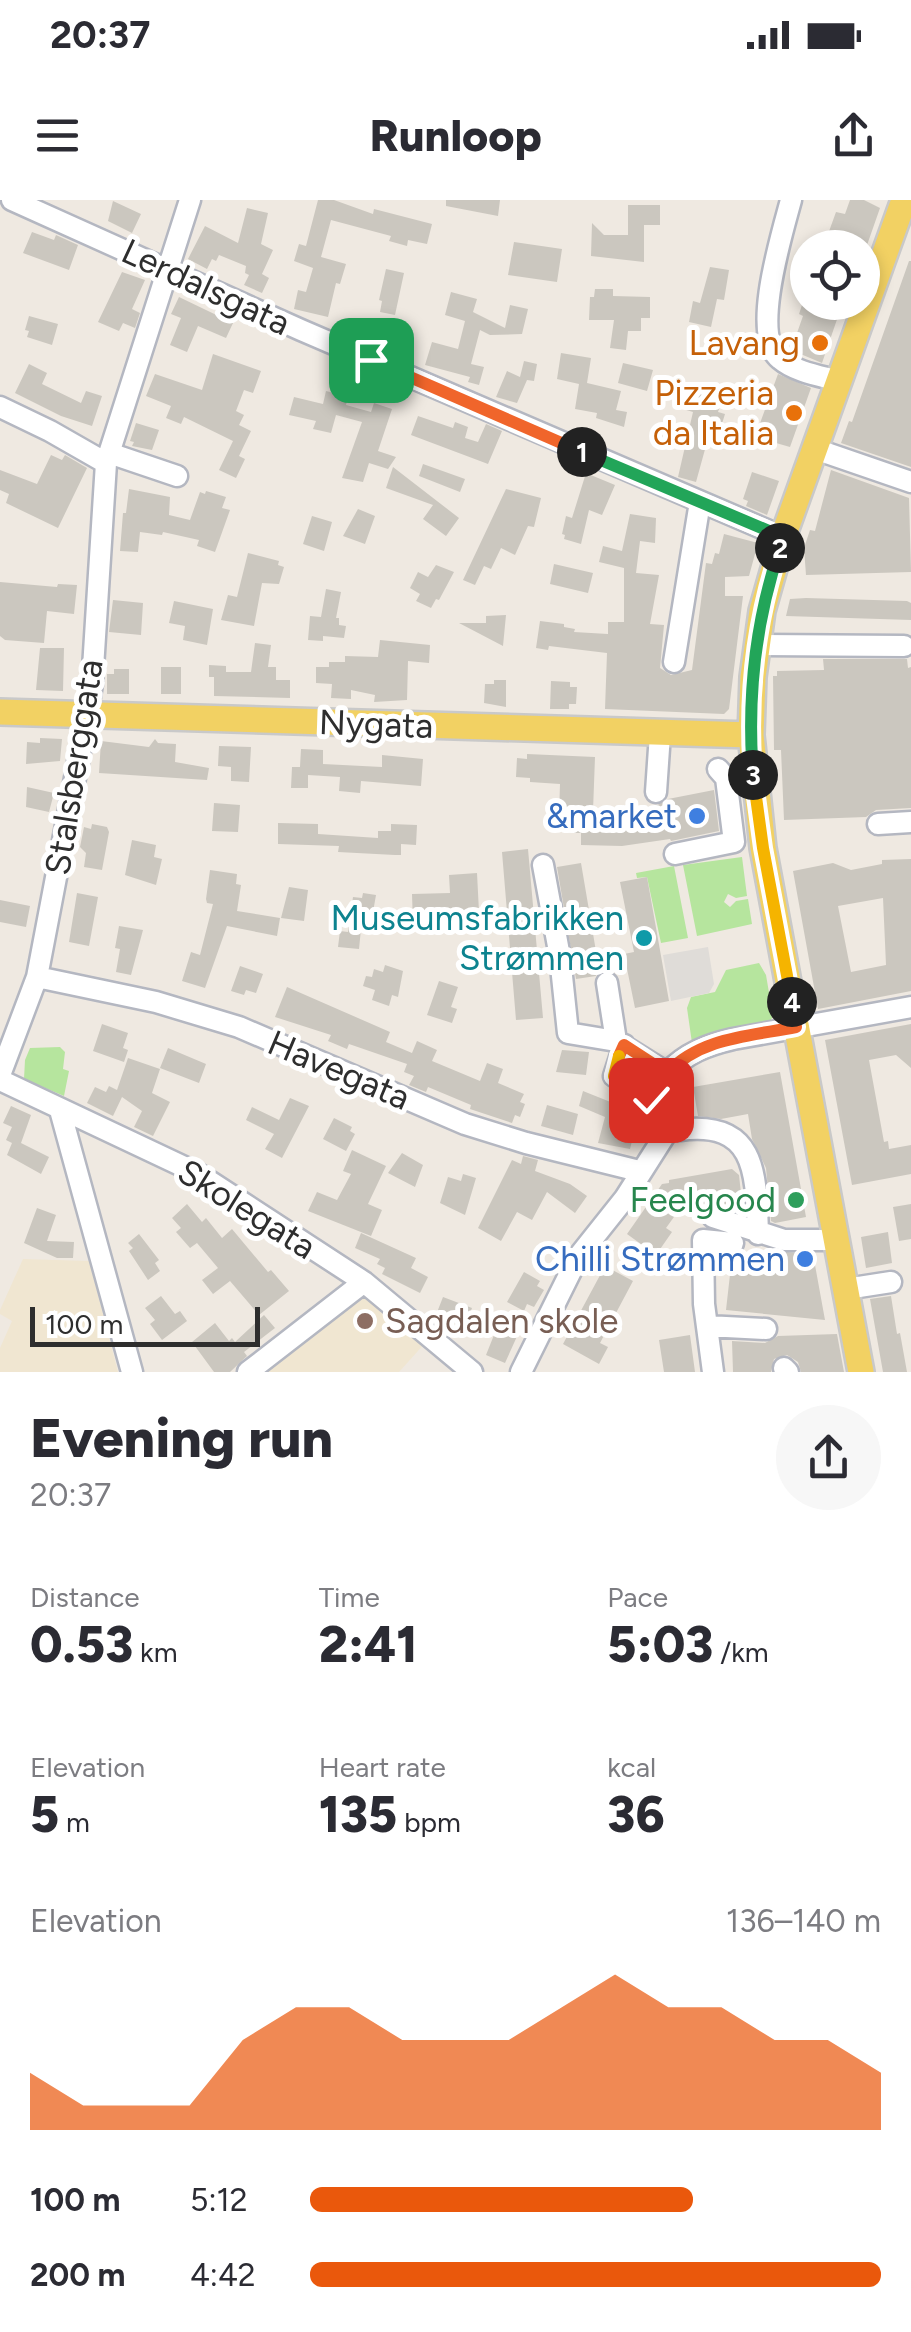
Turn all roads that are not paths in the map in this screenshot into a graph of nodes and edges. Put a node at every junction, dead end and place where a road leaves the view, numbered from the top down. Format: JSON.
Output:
{"nodes":[{"id":1,"x":15,"y":200,"type":"edge"},
{"id":2,"x":190,"y":200,"type":"edge"},
{"id":3,"x":791,"y":200,"type":"edge"},
{"id":4,"x":904,"y":200,"type":"edge"},
{"id":5,"x":168,"y":270,"type":"junction"},
{"id":6,"x":839,"y":381,"type":"junction"},
{"id":7,"x":0,"y":407,"type":"edge"},
{"id":8,"x":815,"y":449,"type":"junction"},
{"id":9,"x":107,"y":458,"type":"junction"},
{"id":10,"x":177,"y":476,"type":"dead end"},
{"id":11,"x":911,"y":482,"type":"edge"},
{"id":12,"x":700,"y":502,"type":"junction"},
{"id":13,"x":783,"y":537,"type":"junction"},
{"id":14,"x":756,"y":645,"type":"junction"},
{"id":15,"x":904,"y":646,"type":"dead end"},
{"id":16,"x":674,"y":662,"type":"dead end"},
{"id":17,"x":0,"y":712,"type":"edge"},
{"id":18,"x":88,"y":715,"type":"junction"},
{"id":19,"x":660,"y":734,"type":"junction"},
{"id":20,"x":752,"y":735,"type":"junction"},
{"id":21,"x":718,"y":769,"type":"dead end"},
{"id":22,"x":656,"y":792,"type":"dead end"},
{"id":23,"x":911,"y":822,"type":"edge"},
{"id":24,"x":878,"y":824,"type":"dead end"},
{"id":25,"x":675,"y":854,"type":"dead end"},
{"id":26,"x":543,"y":865,"type":"dead end"},
{"id":27,"x":37,"y":977,"type":"junction"},
{"id":28,"x":607,"y":983,"type":"dead end"},
{"id":29,"x":911,"y":1007,"type":"edge"},
{"id":30,"x":796,"y":1027,"type":"junction"},
{"id":31,"x":620,"y":1043,"type":"junction"},
{"id":32,"x":667,"y":1073,"type":"junction"},
{"id":33,"x":0,"y":1078,"type":"edge"},
{"id":34,"x":651,"y":1100,"type":"dead end"},
{"id":35,"x":60,"y":1110,"type":"junction"},
{"id":36,"x":680,"y":1130,"type":"dead end"},
{"id":37,"x":639,"y":1171,"type":"junction"},
{"id":38,"x":713,"y":1217,"type":"dead end"},
{"id":39,"x":763,"y":1231,"type":"junction"},
{"id":40,"x":835,"y":1231,"type":"junction"},
{"id":41,"x":733,"y":1243,"type":"dead end"},
{"id":42,"x":364,"y":1282,"type":"junction"},
{"id":43,"x":891,"y":1282,"type":"dead end"},
{"id":44,"x":846,"y":1289,"type":"junction"},
{"id":45,"x":707,"y":1326,"type":"junction"},
{"id":46,"x":766,"y":1329,"type":"dead end"},
{"id":47,"x":132,"y":1372,"type":"edge"},
{"id":48,"x":248,"y":1372,"type":"edge"},
{"id":49,"x":472,"y":1372,"type":"edge"},
{"id":50,"x":520,"y":1372,"type":"edge"},
{"id":51,"x":712,"y":1372,"type":"edge"},
{"id":52,"x":862,"y":1372,"type":"edge"}],
"edges":[{"from":1,"to":5,"type":"street","name":"Lerdalsgata"},
{"from":2,"to":5,"type":"street","name":"Stalsberggata"},
{"from":3,"to":6,"type":"street"},
{"from":4,"to":6,"type":"main road"},
{"from":5,"to":9,"type":"street","name":"Stalsberggata"},
{"from":5,"to":12,"type":"street","name":"Lerdalsgata"},
{"from":6,"to":8,"type":"main road"},
{"from":7,"to":9,"type":"street"},
{"from":8,"to":11,"type":"street"},
{"from":8,"to":13,"type":"main road"},
{"from":9,"to":10,"type":"street"},
{"from":9,"to":18,"type":"street","name":"Stalsberggata"},
{"from":12,"to":13,"type":"street","name":"Lerdalsgata"},
{"from":12,"to":16,"type":"street"},
{"from":13,"to":14,"type":"main road"},
{"from":14,"to":15,"type":"street"},
{"from":14,"to":20,"type":"main road"},
{"from":17,"to":18,"type":"main road","name":"Nygata"},
{"from":18,"to":19,"type":"main road","name":"Nygata"},
{"from":18,"to":27,"type":"street","name":"Stalsberggata"},
{"from":19,"to":20,"type":"main road","name":"Nygata"},
{"from":19,"to":22,"type":"street"},
{"from":20,"to":30,"type":"main road"},
{"from":21,"to":25,"type":"street"},
{"from":23,"to":24,"type":"street"},
{"from":26,"to":31,"type":"street"},
{"from":27,"to":33,"type":"street","name":"Stalsberggata"},
{"from":27,"to":37,"type":"street","name":"Havegata"},
{"from":28,"to":31,"type":"street"},
{"from":29,"to":30,"type":"street"},
{"from":30,"to":32,"type":"street"},
{"from":30,"to":40,"type":"main road"},
{"from":31,"to":32,"type":"street"},
{"from":31,"to":34,"type":"street"},
{"from":32,"to":37,"type":"street"},
{"from":33,"to":35,"type":"street","name":"Skolegata"},
{"from":35,"to":42,"type":"street","name":"Skolegata"},
{"from":35,"to":47,"type":"street"},
{"from":36,"to":39,"type":"street"},
{"from":37,"to":50,"type":"street"},
{"from":38,"to":39,"type":"street"},
{"from":39,"to":40,"type":"street"},
{"from":40,"to":44,"type":"main road"},
{"from":41,"to":45,"type":"street"},
{"from":42,"to":48,"type":"street"},
{"from":42,"to":49,"type":"street","name":"Skolegata"},
{"from":43,"to":44,"type":"street"},
{"from":44,"to":52,"type":"main road"},
{"from":45,"to":46,"type":"street"},
{"from":45,"to":51,"type":"street"}]}
